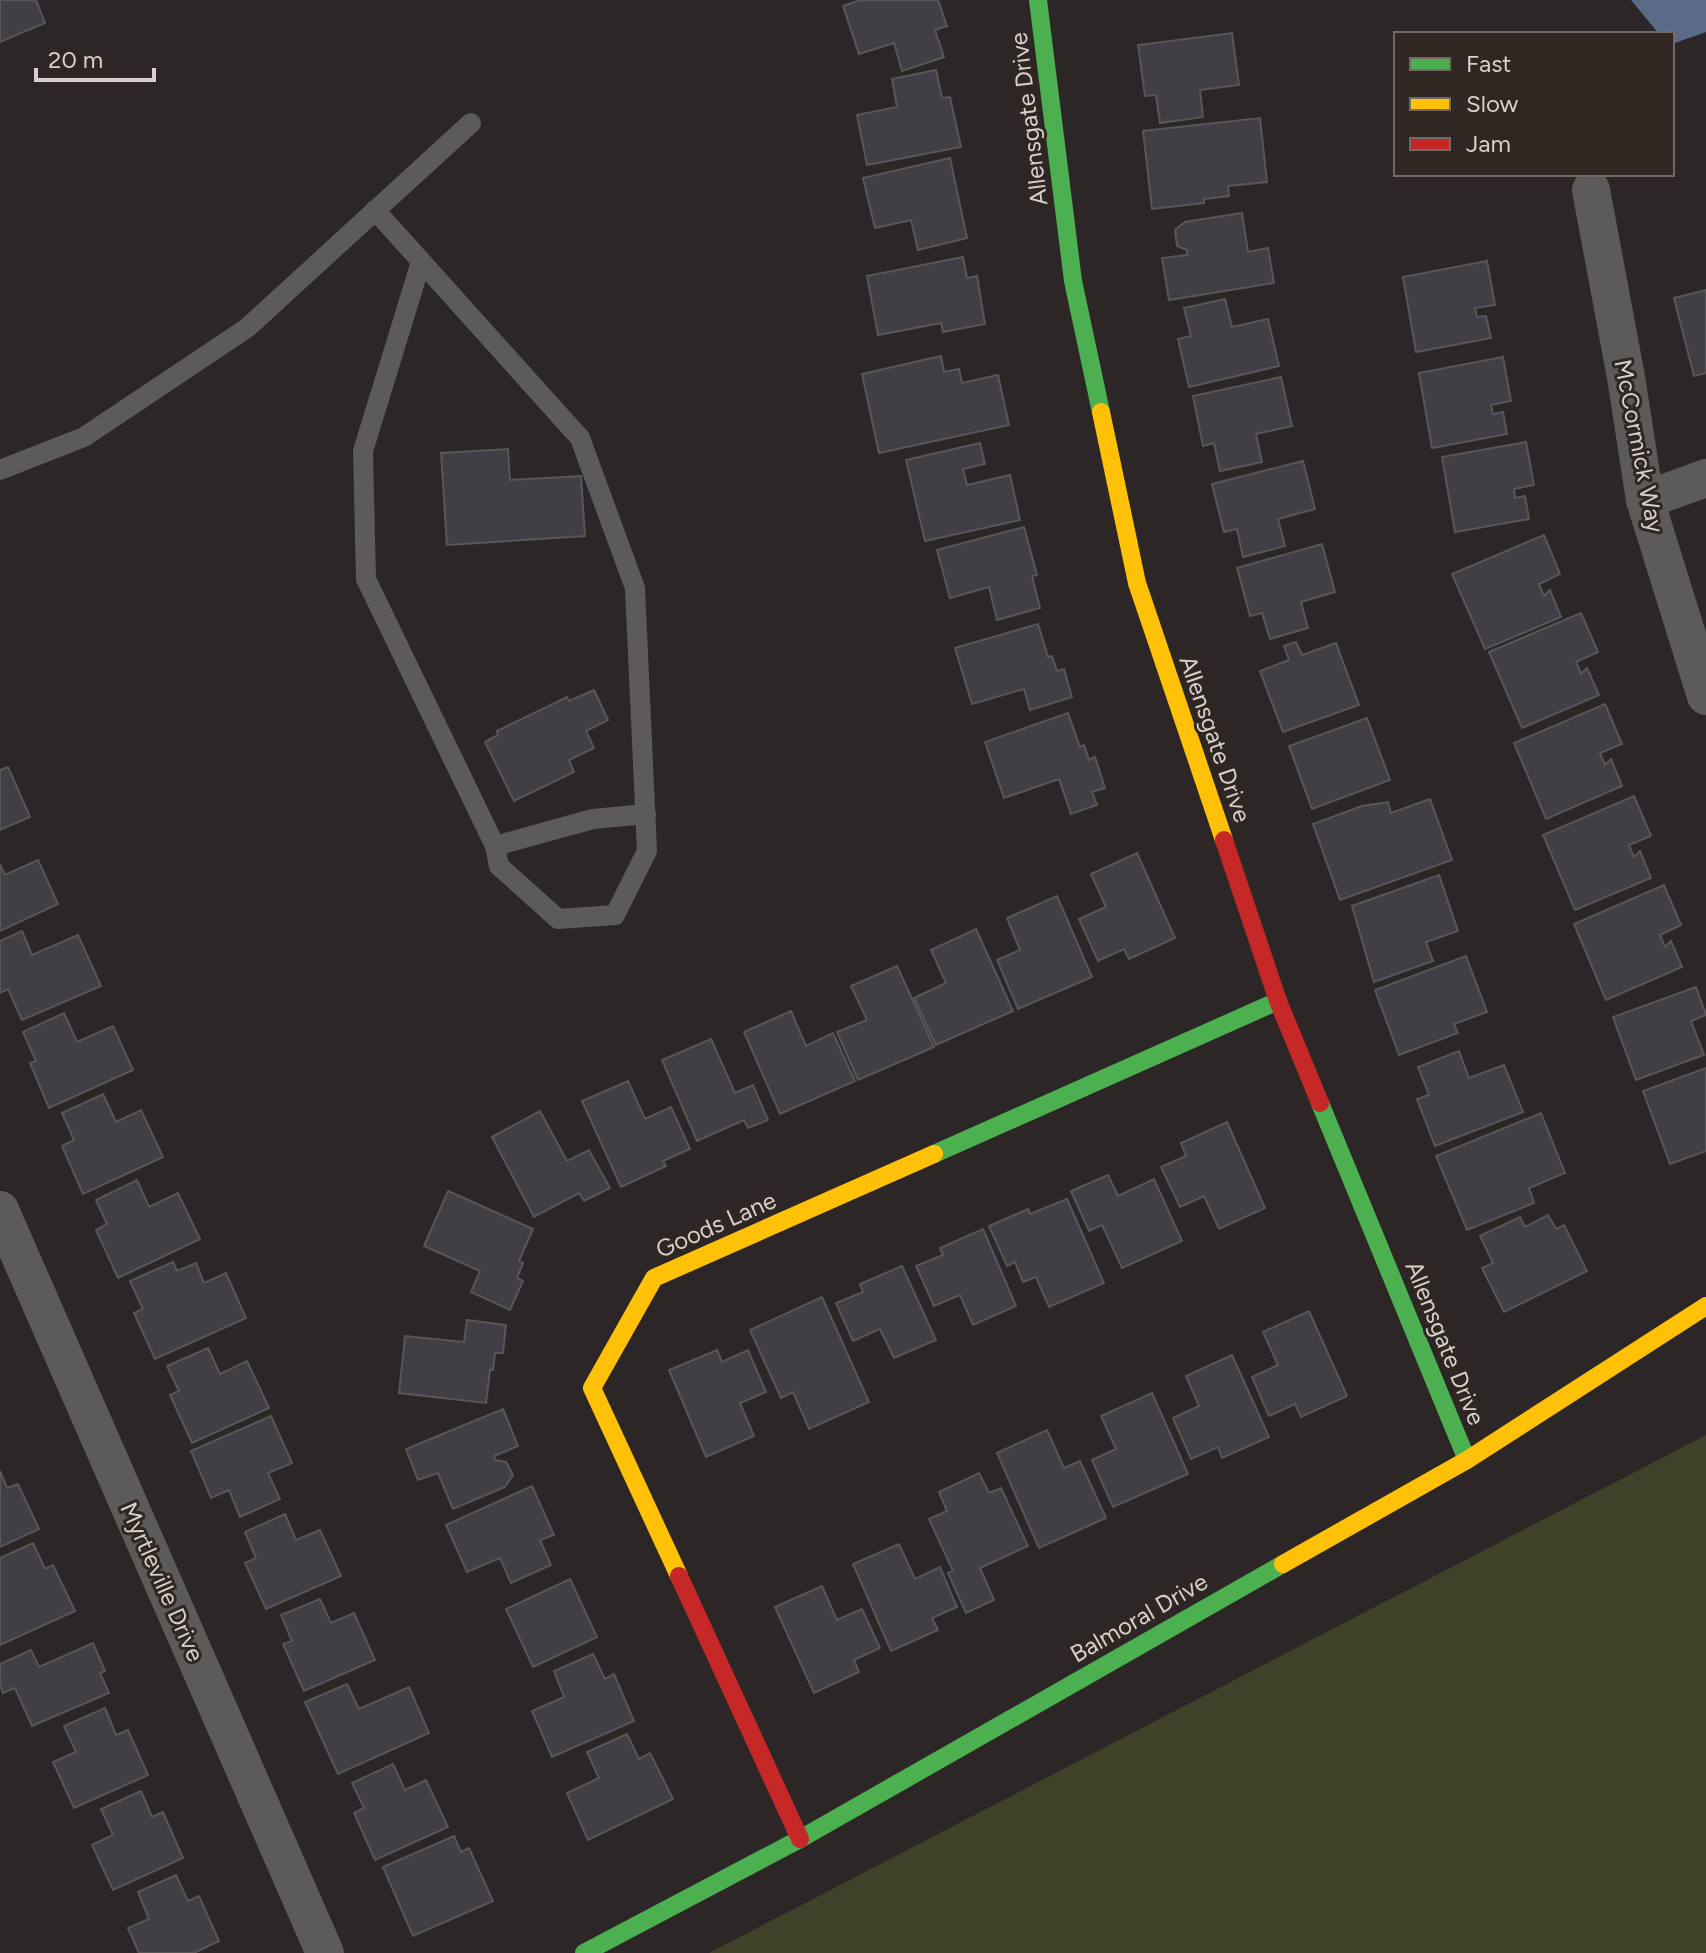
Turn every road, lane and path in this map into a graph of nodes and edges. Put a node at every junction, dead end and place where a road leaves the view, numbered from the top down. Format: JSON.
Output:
{"nodes":[{"id":1,"x":1038,"y":0,"type":"edge"},
{"id":2,"x":471,"y":123,"type":"dead end"},
{"id":3,"x":1591,"y":190,"type":"dead end"},
{"id":4,"x":375,"y":210,"type":"junction"},
{"id":5,"x":421,"y":262,"type":"junction"},
{"id":6,"x":0,"y":470,"type":"edge"},
{"id":7,"x":1706,"y":478,"type":"edge"},
{"id":8,"x":1645,"y":500,"type":"junction"},
{"id":9,"x":1706,"y":696,"type":"edge"},
{"id":10,"x":646,"y":814,"type":"junction"},
{"id":11,"x":495,"y":846,"type":"junction"},
{"id":12,"x":1278,"y":1001,"type":"junction"},
{"id":13,"x":0,"y":1210,"type":"edge"},
{"id":14,"x":1706,"y":1306,"type":"edge"},
{"id":15,"x":1467,"y":1460,"type":"junction"},
{"id":16,"x":800,"y":1839,"type":"junction"},
{"id":17,"x":325,"y":1953,"type":"edge"},
{"id":18,"x":584,"y":1953,"type":"edge"}],
"edges":[{"from":1,"to":12,"type":"street","name":"Allensgate Drive"},
{"from":2,"to":4,"type":"lane"},
{"from":3,"to":8,"type":"street","name":"McCormick Way"},
{"from":4,"to":5,"type":"lane"},
{"from":4,"to":6,"type":"lane"},
{"from":5,"to":10,"type":"lane"},
{"from":5,"to":11,"type":"lane"},
{"from":7,"to":8,"type":"street"},
{"from":8,"to":9,"type":"street","name":"McCormick Way"},
{"from":10,"to":11,"type":"lane"},
{"from":10,"to":11,"type":"lane"},
{"from":12,"to":15,"type":"street","name":"Allensgate Drive"},
{"from":12,"to":16,"type":"street","name":"Goods Lane"},
{"from":13,"to":17,"type":"street","name":"Myrtleville Drive"},
{"from":14,"to":15,"type":"street","name":"Balmoral Drive"},
{"from":15,"to":16,"type":"street","name":"Balmoral Drive"},
{"from":16,"to":18,"type":"street","name":"Balmoral Drive"}]}
